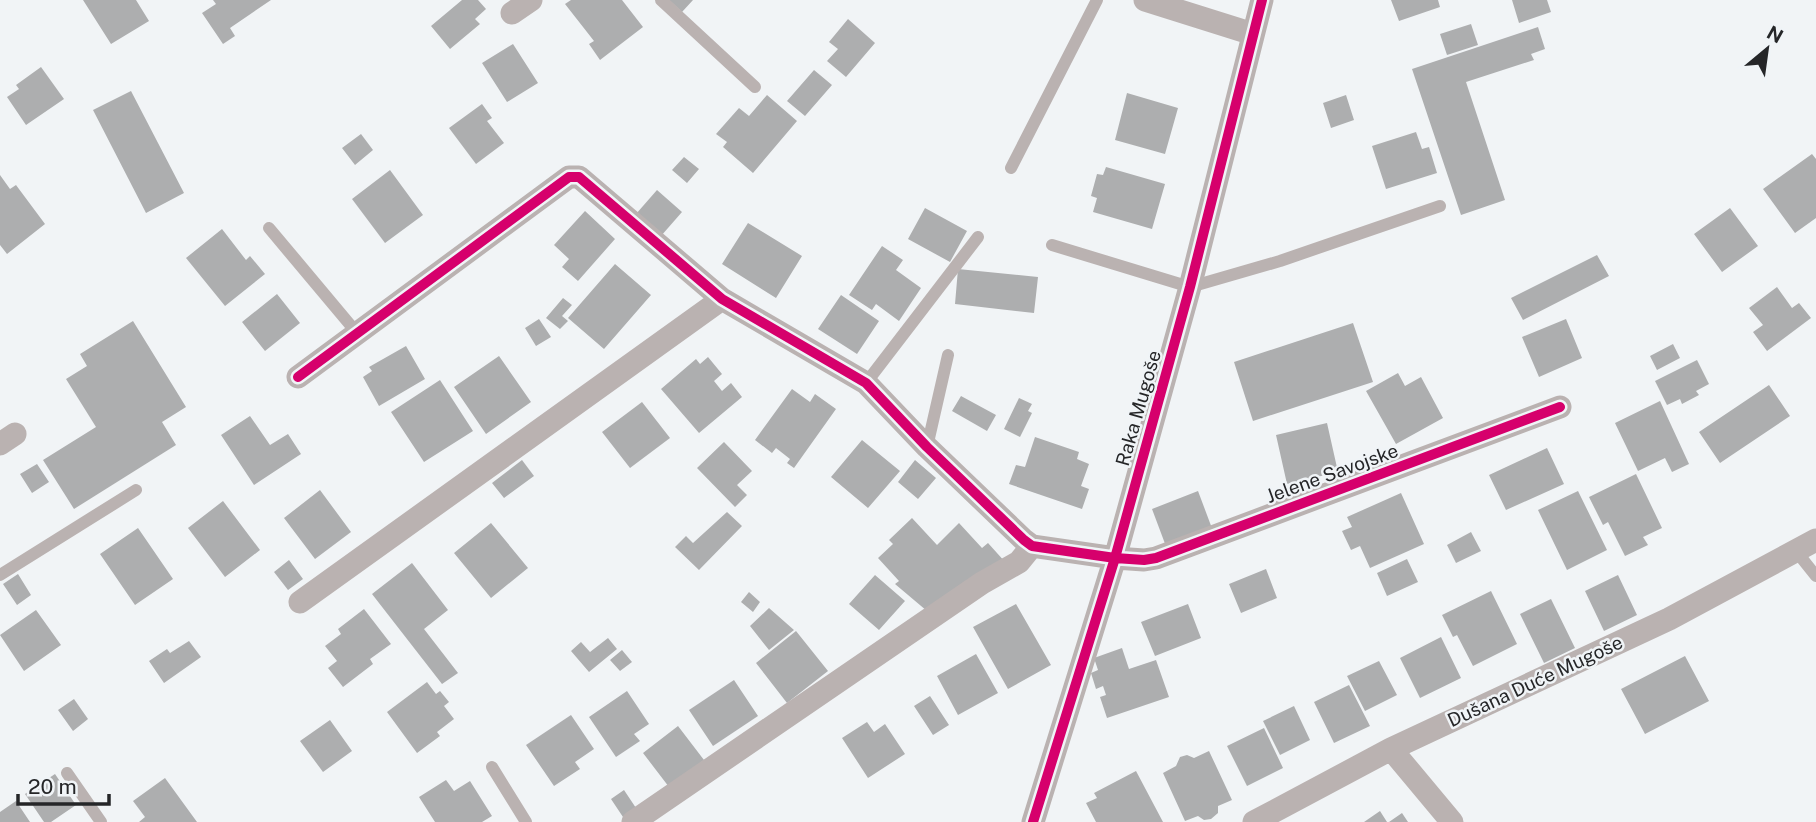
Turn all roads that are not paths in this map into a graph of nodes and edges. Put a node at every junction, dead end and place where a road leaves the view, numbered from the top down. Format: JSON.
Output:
{"nodes":[{"id":1,"x":531,"y":0,"type":"edge"},
{"id":2,"x":661,"y":0,"type":"edge"},
{"id":3,"x":1097,"y":0,"type":"edge"},
{"id":4,"x":1145,"y":0,"type":"edge"},
{"id":5,"x":1262,"y":0,"type":"edge"},
{"id":6,"x":512,"y":13,"type":"dead end"},
{"id":7,"x":1253,"y":34,"type":"junction"},
{"id":8,"x":755,"y":87,"type":"dead end"},
{"id":9,"x":1011,"y":168,"type":"dead end"},
{"id":10,"x":1440,"y":206,"type":"dead end"},
{"id":11,"x":269,"y":228,"type":"dead end"},
{"id":12,"x":978,"y":237,"type":"dead end"},
{"id":13,"x":1052,"y":246,"type":"dead end"},
{"id":14,"x":1190,"y":287,"type":"junction"},
{"id":15,"x":722,"y":299,"type":"junction"},
{"id":16,"x":357,"y":333,"type":"junction"},
{"id":17,"x":948,"y":355,"type":"dead end"},
{"id":18,"x":298,"y":377,"type":"dead end"},
{"id":19,"x":866,"y":383,"type":"junction"},
{"id":20,"x":1560,"y":407,"type":"dead end"},
{"id":21,"x":927,"y":447,"type":"junction"},
{"id":22,"x":136,"y":490,"type":"dead end"},
{"id":23,"x":1806,"y":545,"type":"edge"},
{"id":24,"x":1032,"y":546,"type":"junction"},
{"id":25,"x":1115,"y":558,"type":"junction"},
{"id":26,"x":0,"y":575,"type":"edge"},
{"id":27,"x":1816,"y":576,"type":"edge"},
{"id":28,"x":300,"y":602,"type":"dead end"},
{"id":29,"x":1391,"y":749,"type":"junction"},
{"id":30,"x":492,"y":767,"type":"dead end"},
{"id":31,"x":67,"y":772,"type":"dead end"},
{"id":32,"x":101,"y":822,"type":"edge"},
{"id":33,"x":526,"y":822,"type":"edge"},
{"id":34,"x":633,"y":822,"type":"edge"},
{"id":35,"x":1033,"y":822,"type":"edge"},
{"id":36,"x":1254,"y":822,"type":"edge"},
{"id":37,"x":1452,"y":822,"type":"edge"}],
"edges":[{"from":1,"to":6,"type":"street"},
{"from":2,"to":8,"type":"lane"},
{"from":3,"to":9,"type":"lane"},
{"from":4,"to":7,"type":"street"},
{"from":5,"to":7,"type":"street","name":"Raka Mugoše"},
{"from":7,"to":14,"type":"street","name":"Raka Mugoše"},
{"from":10,"to":14,"type":"lane"},
{"from":11,"to":16,"type":"lane"},
{"from":12,"to":19,"type":"lane"},
{"from":13,"to":14,"type":"lane"},
{"from":14,"to":25,"type":"street","name":"Raka Mugoše"},
{"from":15,"to":16,"type":"street"},
{"from":15,"to":19,"type":"street"},
{"from":15,"to":28,"type":"street"},
{"from":16,"to":18,"type":"street"},
{"from":17,"to":21,"type":"lane"},
{"from":19,"to":21,"type":"street"},
{"from":20,"to":25,"type":"street","name":"Jelene Savojske"},
{"from":21,"to":24,"type":"street"},
{"from":22,"to":26,"type":"lane"},
{"from":23,"to":27,"type":"lane"},
{"from":23,"to":29,"type":"street","name":"Dušana Duće Mugoše"},
{"from":24,"to":25,"type":"street","name":"Jelene Savojske"},
{"from":24,"to":34,"type":"street"},
{"from":25,"to":35,"type":"street","name":"Raka Mugoše"},
{"from":29,"to":36,"type":"street","name":"Dušana Duće Mugoše"},
{"from":29,"to":37,"type":"street"},
{"from":30,"to":33,"type":"lane"},
{"from":31,"to":32,"type":"lane"}]}
